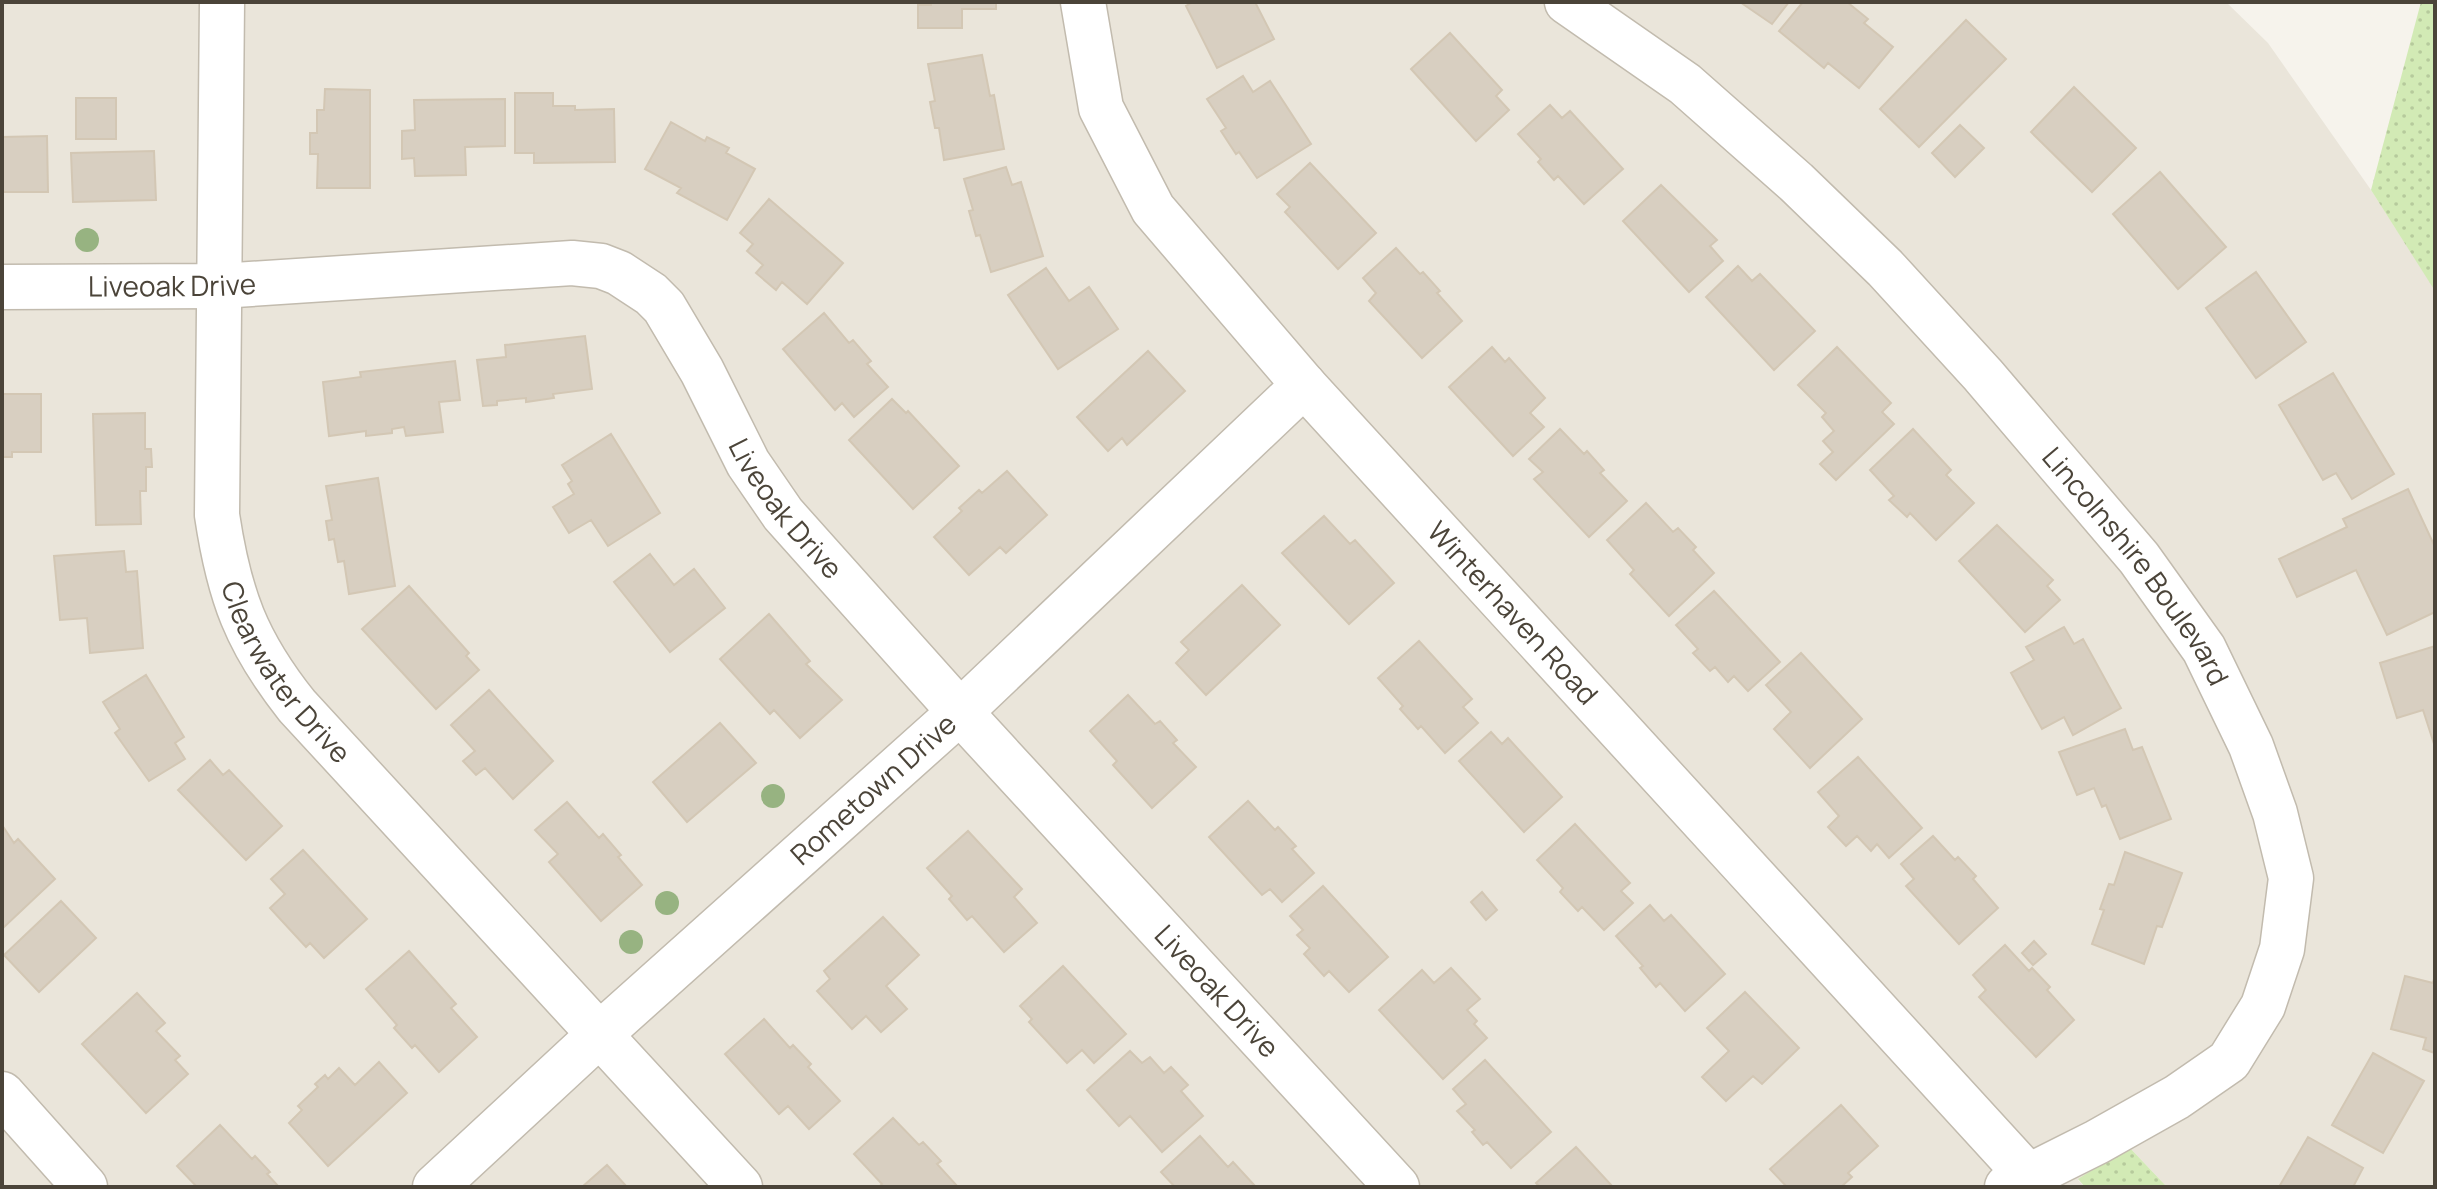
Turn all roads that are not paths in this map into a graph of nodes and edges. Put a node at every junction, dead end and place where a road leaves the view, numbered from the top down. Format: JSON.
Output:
{"nodes":[{"id":1,"x":222,"y":2,"type":"edge"},
{"id":2,"x":1083,"y":2,"type":"edge"},
{"id":3,"x":1567,"y":2,"type":"edge"},
{"id":4,"x":220,"y":286,"type":"junction"},
{"id":5,"x":2,"y":287,"type":"edge"},
{"id":6,"x":1304,"y":385,"type":"junction"},
{"id":7,"x":960,"y":712,"type":"junction"},
{"id":8,"x":600,"y":1034,"type":"junction"},
{"id":9,"x":2,"y":1094,"type":"edge"},
{"id":10,"x":2018,"y":1181,"type":"edge"},
{"id":11,"x":85,"y":1187,"type":"edge"},
{"id":12,"x":435,"y":1187,"type":"edge"},
{"id":13,"x":740,"y":1187,"type":"edge"},
{"id":14,"x":1397,"y":1187,"type":"edge"}],
"edges":[{"from":1,"to":4,"type":"street","name":"Clearwater Drive"},
{"from":2,"to":6,"type":"street","name":"Winterhaven Road"},
{"from":3,"to":10,"type":"street","name":"Lincolnshire Boulevard"},
{"from":4,"to":5,"type":"street","name":"Liveoak Drive"},
{"from":4,"to":7,"type":"street","name":"Liveoak Drive"},
{"from":4,"to":8,"type":"street","name":"Clearwater Drive"},
{"from":6,"to":7,"type":"street","name":"Rometown Drive"},
{"from":6,"to":10,"type":"street","name":"Winterhaven Road"},
{"from":7,"to":8,"type":"street","name":"Rometown Drive"},
{"from":7,"to":14,"type":"street","name":"Liveoak Drive"},
{"from":8,"to":12,"type":"street","name":"Rometown Drive"},
{"from":8,"to":13,"type":"street","name":"Clearwater Drive"},
{"from":9,"to":11,"type":"street"}]}
